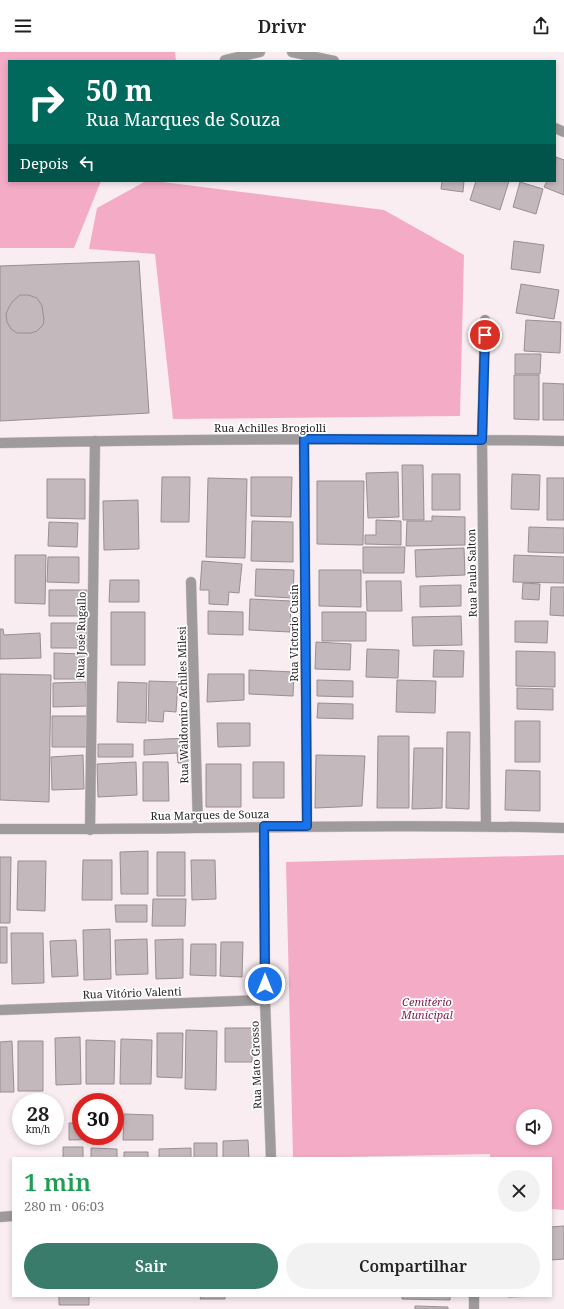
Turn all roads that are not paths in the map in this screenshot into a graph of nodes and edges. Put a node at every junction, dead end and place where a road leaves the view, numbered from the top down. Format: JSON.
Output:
{"nodes":[{"id":1,"x":260,"y":52,"type":"edge"},
{"id":2,"x":292,"y":52,"type":"edge"},
{"id":3,"x":225,"y":60,"type":"edge"},
{"id":4,"x":329,"y":60,"type":"edge"},
{"id":5,"x":485,"y":320,"type":"dead end"},
{"id":6,"x":304,"y":439,"type":"junction"},
{"id":7,"x":482,"y":440,"type":"junction"},
{"id":8,"x":95,"y":441,"type":"junction"},
{"id":9,"x":564,"y":441,"type":"edge"},
{"id":10,"x":0,"y":443,"type":"edge"},
{"id":11,"x":191,"y":582,"type":"dead end"},
{"id":12,"x":264,"y":826,"type":"junction"},
{"id":13,"x":307,"y":826,"type":"junction"},
{"id":14,"x":486,"y":826,"type":"junction"},
{"id":15,"x":198,"y":827,"type":"junction"},
{"id":16,"x":564,"y":828,"type":"edge"},
{"id":17,"x":0,"y":829,"type":"edge"},
{"id":18,"x":90,"y":830,"type":"junction"},
{"id":19,"x":265,"y":1000,"type":"junction"},
{"id":20,"x":0,"y":1010,"type":"edge"},
{"id":21,"x":272,"y":1157,"type":"edge"},
{"id":22,"x":12,"y":1216,"type":"edge"},
{"id":23,"x":0,"y":1217,"type":"edge"},
{"id":24,"x":474,"y":1297,"type":"edge"},
{"id":25,"x":474,"y":1309,"type":"edge"}],
"edges":[{"from":1,"to":3,"type":"street"},
{"from":2,"to":4,"type":"street"},
{"from":5,"to":7,"type":"street","name":"Rua Paulo Salton"},
{"from":6,"to":7,"type":"street","name":"Rua Achilles Brogiolli"},
{"from":6,"to":8,"type":"street","name":"Rua Achilles Brogiolli"},
{"from":6,"to":13,"type":"street","name":"Rua VIctorio Cusin"},
{"from":7,"to":9,"type":"street","name":"Rua Achilles Brogiolli"},
{"from":7,"to":14,"type":"street","name":"Rua Paulo Salton"},
{"from":8,"to":10,"type":"street","name":"Rua Achilles Brogiolli"},
{"from":8,"to":18,"type":"street","name":"Rua José Rugallo"},
{"from":11,"to":15,"type":"street","name":"Rua Waldomiro Achiles Milesi"},
{"from":12,"to":13,"type":"street","name":"Rua Marques de Souza"},
{"from":12,"to":15,"type":"street","name":"Rua Marques de Souza"},
{"from":12,"to":19,"type":"street","name":"Rua Mato Grosso"},
{"from":13,"to":14,"type":"street","name":"Rua Marques de Souza"},
{"from":14,"to":16,"type":"street","name":"Rua Marques de Souza"},
{"from":15,"to":18,"type":"street","name":"Rua Marques de Souza"},
{"from":17,"to":18,"type":"street","name":"Rua Marques de Souza"},
{"from":19,"to":20,"type":"street","name":"Rua Vitório Valenti"},
{"from":19,"to":21,"type":"street","name":"Rua Mato Grosso"},
{"from":22,"to":23,"type":"street"},
{"from":24,"to":25,"type":"street"}]}
